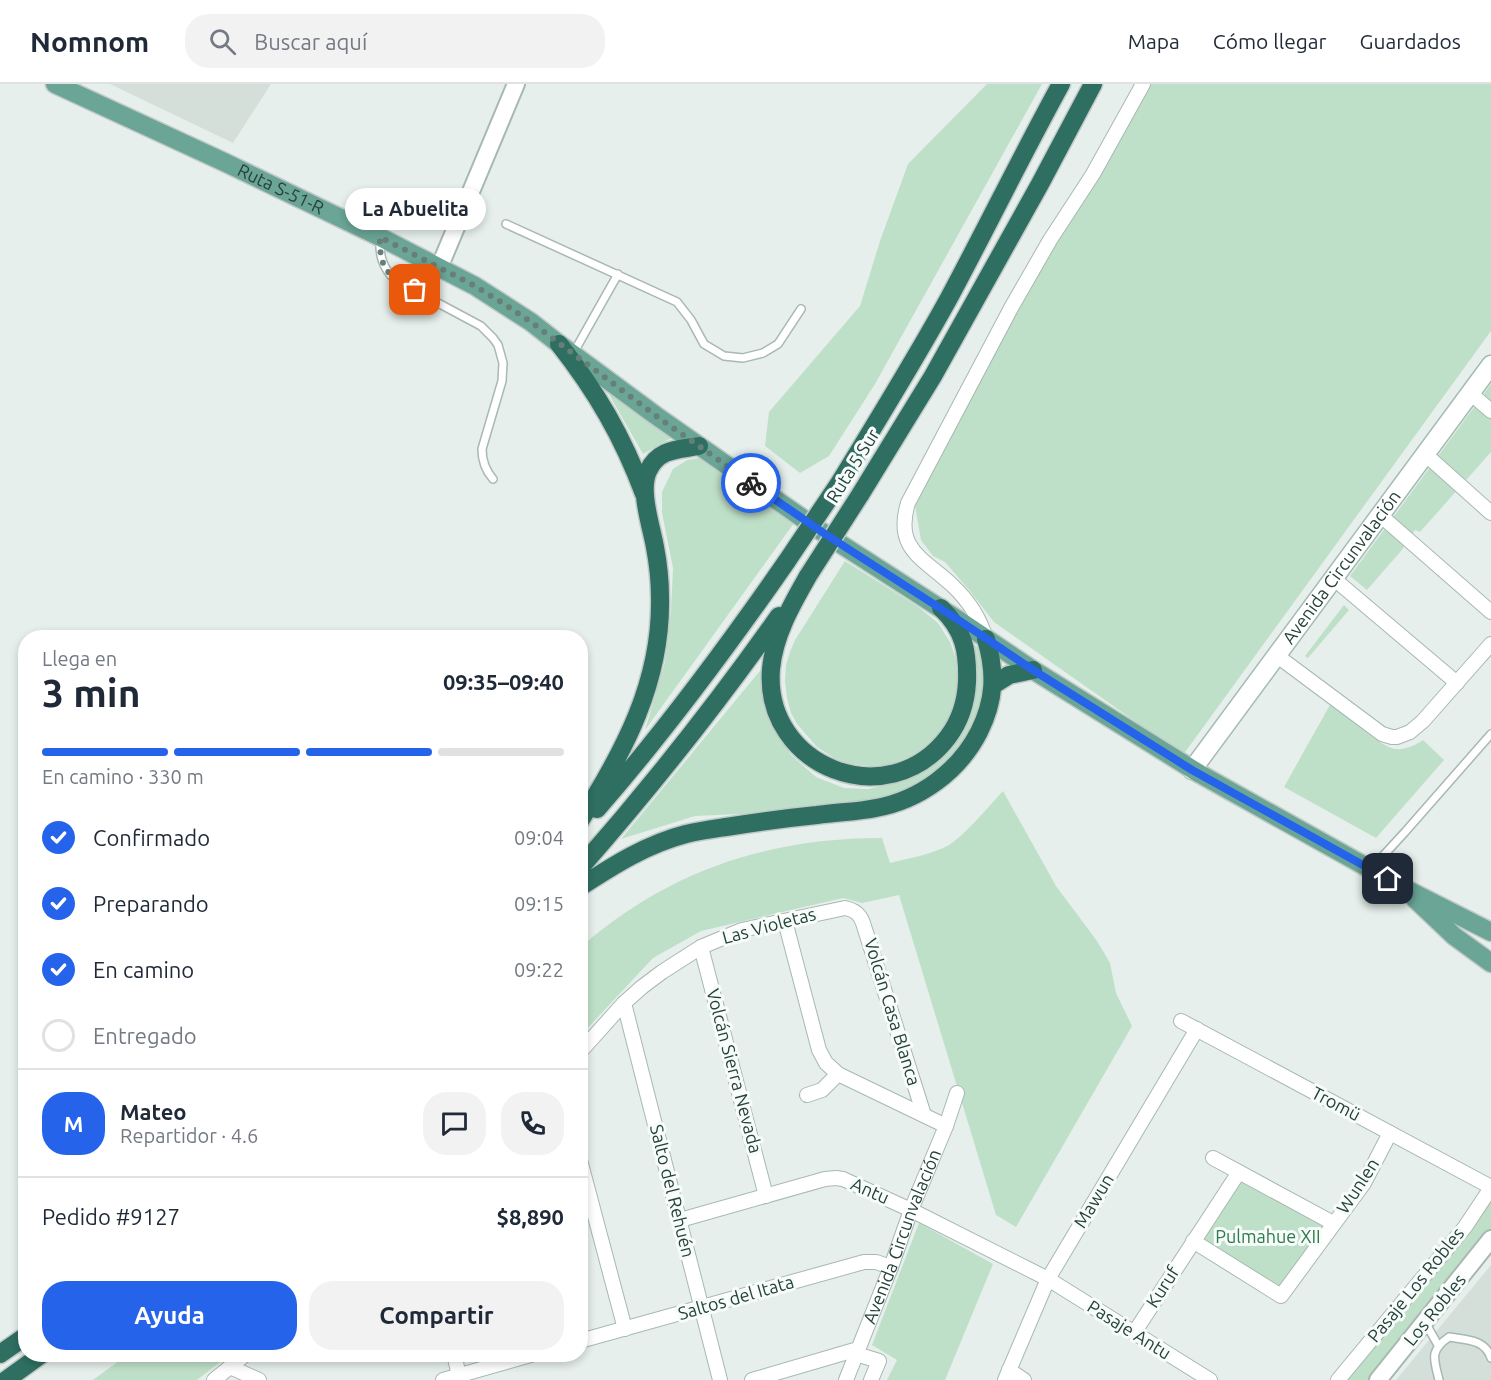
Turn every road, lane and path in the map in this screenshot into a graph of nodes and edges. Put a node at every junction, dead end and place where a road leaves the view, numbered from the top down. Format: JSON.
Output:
{"nodes":[{"id":1,"x":55,"y":84,"type":"edge"},
{"id":2,"x":516,"y":84,"type":"edge"},
{"id":3,"x":1061,"y":84,"type":"edge"},
{"id":4,"x":1093,"y":84,"type":"edge"},
{"id":5,"x":1143,"y":84,"type":"edge"},
{"id":6,"x":506,"y":224,"type":"dead end"},
{"id":7,"x":380,"y":237,"type":"junction"},
{"id":8,"x":439,"y":268,"type":"junction"},
{"id":9,"x":618,"y":274,"type":"junction"},
{"id":10,"x":801,"y":309,"type":"dead end"},
{"id":11,"x":566,"y":349,"type":"junction"},
{"id":12,"x":1491,"y":365,"type":"edge"},
{"id":13,"x":1470,"y":393,"type":"junction"},
{"id":14,"x":1491,"y":411,"type":"edge"},
{"id":15,"x":699,"y":446,"type":"junction"},
{"id":16,"x":1425,"y":454,"type":"junction"},
{"id":17,"x":493,"y":479,"type":"dead end"},
{"id":18,"x":645,"y":498,"type":"junction"},
{"id":19,"x":1491,"y":513,"type":"edge"},
{"id":20,"x":1380,"y":515,"type":"junction"},
{"id":21,"x":808,"y":576,"type":"junction"},
{"id":22,"x":1333,"y":578,"type":"junction"},
{"id":23,"x":940,"y":608,"type":"junction"},
{"id":24,"x":1491,"y":612,"type":"edge"},
{"id":25,"x":986,"y":639,"type":"junction"},
{"id":26,"x":1491,"y":644,"type":"edge"},
{"id":27,"x":1276,"y":655,"type":"junction"},
{"id":28,"x":1033,"y":670,"type":"junction"},
{"id":29,"x":1457,"y":683,"type":"junction"},
{"id":30,"x":993,"y":685,"type":"junction"},
{"id":31,"x":1491,"y":734,"type":"edge"},
{"id":32,"x":1192,"y":770,"type":"junction"},
{"id":33,"x":588,"y":808,"type":"edge"},
{"id":34,"x":588,"y":819,"type":"edge"},
{"id":35,"x":588,"y":858,"type":"edge"},
{"id":36,"x":1371,"y":869,"type":"junction"},
{"id":37,"x":588,"y":882,"type":"edge"},
{"id":38,"x":1406,"y":889,"type":"junction"},
{"id":39,"x":855,"y":912,"type":"joint"},
{"id":40,"x":785,"y":921,"type":"junction"},
{"id":41,"x":1491,"y":932,"type":"edge"},
{"id":42,"x":701,"y":947,"type":"junction"},
{"id":43,"x":1491,"y":963,"type":"edge"},
{"id":44,"x":624,"y":1003,"type":"junction"},
{"id":45,"x":1181,"y":1021,"type":"dead end"},
{"id":46,"x":1197,"y":1029,"type":"junction"},
{"id":47,"x":588,"y":1043,"type":"edge"},
{"id":48,"x":838,"y":1074,"type":"junction"},
{"id":49,"x":957,"y":1093,"type":"dead end"},
{"id":50,"x":807,"y":1095,"type":"dead end"},
{"id":51,"x":924,"y":1115,"type":"junction"},
{"id":52,"x":946,"y":1126,"type":"junction"},
{"id":53,"x":1390,"y":1133,"type":"junction"},
{"id":54,"x":1213,"y":1158,"type":"dead end"},
{"id":55,"x":1239,"y":1172,"type":"junction"},
{"id":56,"x":1491,"y":1187,"type":"edge"},
{"id":57,"x":588,"y":1190,"type":"edge"},
{"id":58,"x":766,"y":1196,"type":"junction"},
{"id":59,"x":911,"y":1210,"type":"junction"},
{"id":60,"x":680,"y":1220,"type":"junction"},
{"id":61,"x":1333,"y":1223,"type":"junction"},
{"id":62,"x":1491,"y":1239,"type":"edge"},
{"id":63,"x":1193,"y":1241,"type":"junction"},
{"id":64,"x":891,"y":1267,"type":"junction"},
{"id":65,"x":1048,"y":1279,"type":"junction"},
{"id":66,"x":702,"y":1307,"type":"junction"},
{"id":67,"x":1425,"y":1323,"type":"junction"},
{"id":68,"x":625,"y":1329,"type":"junction"},
{"id":69,"x":1134,"y":1333,"type":"junction"},
{"id":70,"x":588,"y":1339,"type":"edge"},
{"id":71,"x":18,"y":1342,"type":"edge"},
{"id":72,"x":1438,"y":1345,"type":"junction"},
{"id":73,"x":857,"y":1352,"type":"junction"},
{"id":74,"x":0,"y":1354,"type":"edge"},
{"id":75,"x":1491,"y":1359,"type":"edge"},
{"id":76,"x":31,"y":1362,"type":"edge"},
{"id":77,"x":236,"y":1362,"type":"edge"},
{"id":78,"x":456,"y":1362,"type":"edge"},
{"id":79,"x":509,"y":1362,"type":"edge"},
{"id":80,"x":230,"y":1367,"type":"junction"},
{"id":81,"x":1007,"y":1375,"type":"edge"},
{"id":82,"x":460,"y":1378,"type":"edge"},
{"id":83,"x":6,"y":1380,"type":"edge"},
{"id":84,"x":214,"y":1380,"type":"edge"},
{"id":85,"x":259,"y":1380,"type":"edge"},
{"id":86,"x":443,"y":1380,"type":"edge"},
{"id":87,"x":720,"y":1380,"type":"edge"},
{"id":88,"x":752,"y":1380,"type":"edge"},
{"id":89,"x":846,"y":1380,"type":"edge"},
{"id":90,"x":872,"y":1380,"type":"edge"},
{"id":91,"x":1024,"y":1380,"type":"edge"},
{"id":92,"x":1210,"y":1380,"type":"edge"},
{"id":93,"x":1338,"y":1380,"type":"edge"},
{"id":94,"x":1378,"y":1380,"type":"edge"},
{"id":95,"x":1439,"y":1380,"type":"edge"}],
"edges":[{"from":1,"to":7,"type":"main road","name":"Ruta S-51-R"},
{"from":2,"to":8,"type":"street"},
{"from":3,"to":34,"type":"highway","name":"Ruta 5 Sur","bridge":true},
{"from":4,"to":21,"type":"highway","name":"Ruta 5 Sur","bridge":true},
{"from":5,"to":25,"type":"street"},
{"from":6,"to":9,"type":"lane"},
{"from":7,"to":8,"type":"main road","name":"Ruta S-51-R"},
{"from":7,"to":17,"type":"lane"},
{"from":8,"to":11,"type":"main road","name":"Ruta S-51-R"},
{"from":9,"to":10,"type":"lane"},
{"from":9,"to":11,"type":"lane"},
{"from":11,"to":15,"type":"main road","name":"Ruta S-51-R"},
{"from":11,"to":18,"type":"highway"},
{"from":12,"to":13,"type":"main road","name":"Avenida Circunvalación"},
{"from":13,"to":14,"type":"street"},
{"from":13,"to":16,"type":"main road","name":"Avenida Circunvalación"},
{"from":15,"to":18,"type":"highway"},
{"from":15,"to":23,"type":"main road","name":"Ruta S-51-R"},
{"from":16,"to":19,"type":"street"},
{"from":16,"to":20,"type":"main road","name":"Avenida Circunvalación"},
{"from":18,"to":33,"type":"highway"},
{"from":20,"to":22,"type":"main road","name":"Avenida Circunvalación"},
{"from":20,"to":24,"type":"street"},
{"from":21,"to":23,"type":"highway"},
{"from":21,"to":35,"type":"highway","name":"Ruta 5 Sur"},
{"from":22,"to":27,"type":"main road","name":"Avenida Circunvalación"},
{"from":22,"to":29,"type":"street"},
{"from":23,"to":25,"type":"main road","name":"Ruta S-51-R"},
{"from":25,"to":28,"type":"main road","name":"Ruta S-51-R"},
{"from":25,"to":30,"type":"highway"},
{"from":26,"to":29,"type":"street"},
{"from":27,"to":29,"type":"street"},
{"from":27,"to":32,"type":"main road","name":"Avenida Circunvalación"},
{"from":28,"to":30,"type":"highway"},
{"from":28,"to":32,"type":"main road","name":"Ruta S-51-R"},
{"from":30,"to":37,"type":"highway"},
{"from":31,"to":36,"type":"lane"},
{"from":32,"to":36,"type":"main road","name":"Ruta S-51-R"},
{"from":36,"to":38,"type":"main road","name":"Ruta S-51-R"},
{"from":38,"to":41,"type":"main road"},
{"from":38,"to":43,"type":"main road"},
{"from":39,"to":40,"type":"street","name":"Las Violetas"},
{"from":39,"to":51,"type":"street","name":"Volcán Casa Blanca"},
{"from":40,"to":42,"type":"street","name":"Las Violetas"},
{"from":40,"to":48,"type":"street"},
{"from":42,"to":44,"type":"street","name":"Las Violetas"},
{"from":42,"to":58,"type":"street","name":"Volcán Sierra Nevada"},
{"from":44,"to":47,"type":"street","name":"Las Violetas"},
{"from":44,"to":60,"type":"street","name":"Salto del Rehuén"},
{"from":45,"to":46,"type":"street","name":"Tromü"},
{"from":46,"to":53,"type":"street","name":"Tromü"},
{"from":46,"to":65,"type":"street","name":"Mawun"},
{"from":48,"to":50,"type":"street"},
{"from":48,"to":51,"type":"street"},
{"from":49,"to":52,"type":"street","name":"Avenida Circunvalación"},
{"from":51,"to":52,"type":"street"},
{"from":52,"to":59,"type":"street","name":"Avenida Circunvalación"},
{"from":53,"to":56,"type":"street","name":"Tromü"},
{"from":53,"to":61,"type":"street","name":"Wunlen"},
{"from":54,"to":55,"type":"street"},
{"from":55,"to":61,"type":"street"},
{"from":55,"to":63,"type":"street","name":"Kuruf"},
{"from":56,"to":93,"type":"street","name":"Pasaje Los Robles"},
{"from":57,"to":68,"type":"street"},
{"from":58,"to":59,"type":"street","name":"Antu"},
{"from":58,"to":60,"type":"street","name":"Antu"},
{"from":59,"to":64,"type":"street","name":"Avenida Circunvalación"},
{"from":59,"to":65,"type":"street","name":"Antu"},
{"from":60,"to":66,"type":"street","name":"Salto del Rehuén"},
{"from":61,"to":63,"type":"street","name":"Wunlen"},
{"from":62,"to":67,"type":"street","name":"Los Robles"},
{"from":63,"to":69,"type":"street","name":"Kuruf"},
{"from":64,"to":66,"type":"street","name":"Saltos del Itata"},
{"from":64,"to":73,"type":"street","name":"Avenida Circunvalación"},
{"from":65,"to":69,"type":"street","name":"Pasaje Antu"},
{"from":65,"to":81,"type":"street","name":"Mawun"},
{"from":66,"to":68,"type":"street","name":"Saltos del Itata"},
{"from":66,"to":87,"type":"street","name":"Salto del Rehuén"},
{"from":67,"to":72,"type":"lane"},
{"from":67,"to":94,"type":"street","name":"Los Robles"},
{"from":68,"to":70,"type":"street","name":"Saltos del Itata"},
{"from":69,"to":92,"type":"street","name":"Pasaje Antu"},
{"from":71,"to":74,"type":"highway"},
{"from":72,"to":75,"type":"lane"},
{"from":72,"to":95,"type":"lane"},
{"from":73,"to":88,"type":"street"},
{"from":73,"to":89,"type":"street","name":"Avenida Circunvalación"},
{"from":73,"to":90,"type":"street"},
{"from":76,"to":83,"type":"highway"},
{"from":77,"to":80,"type":"street"},
{"from":78,"to":82,"type":"street"},
{"from":79,"to":82,"type":"street"},
{"from":80,"to":84,"type":"street"},
{"from":80,"to":85,"type":"street"},
{"from":81,"to":91,"type":"street"},
{"from":82,"to":86,"type":"street"}]}
